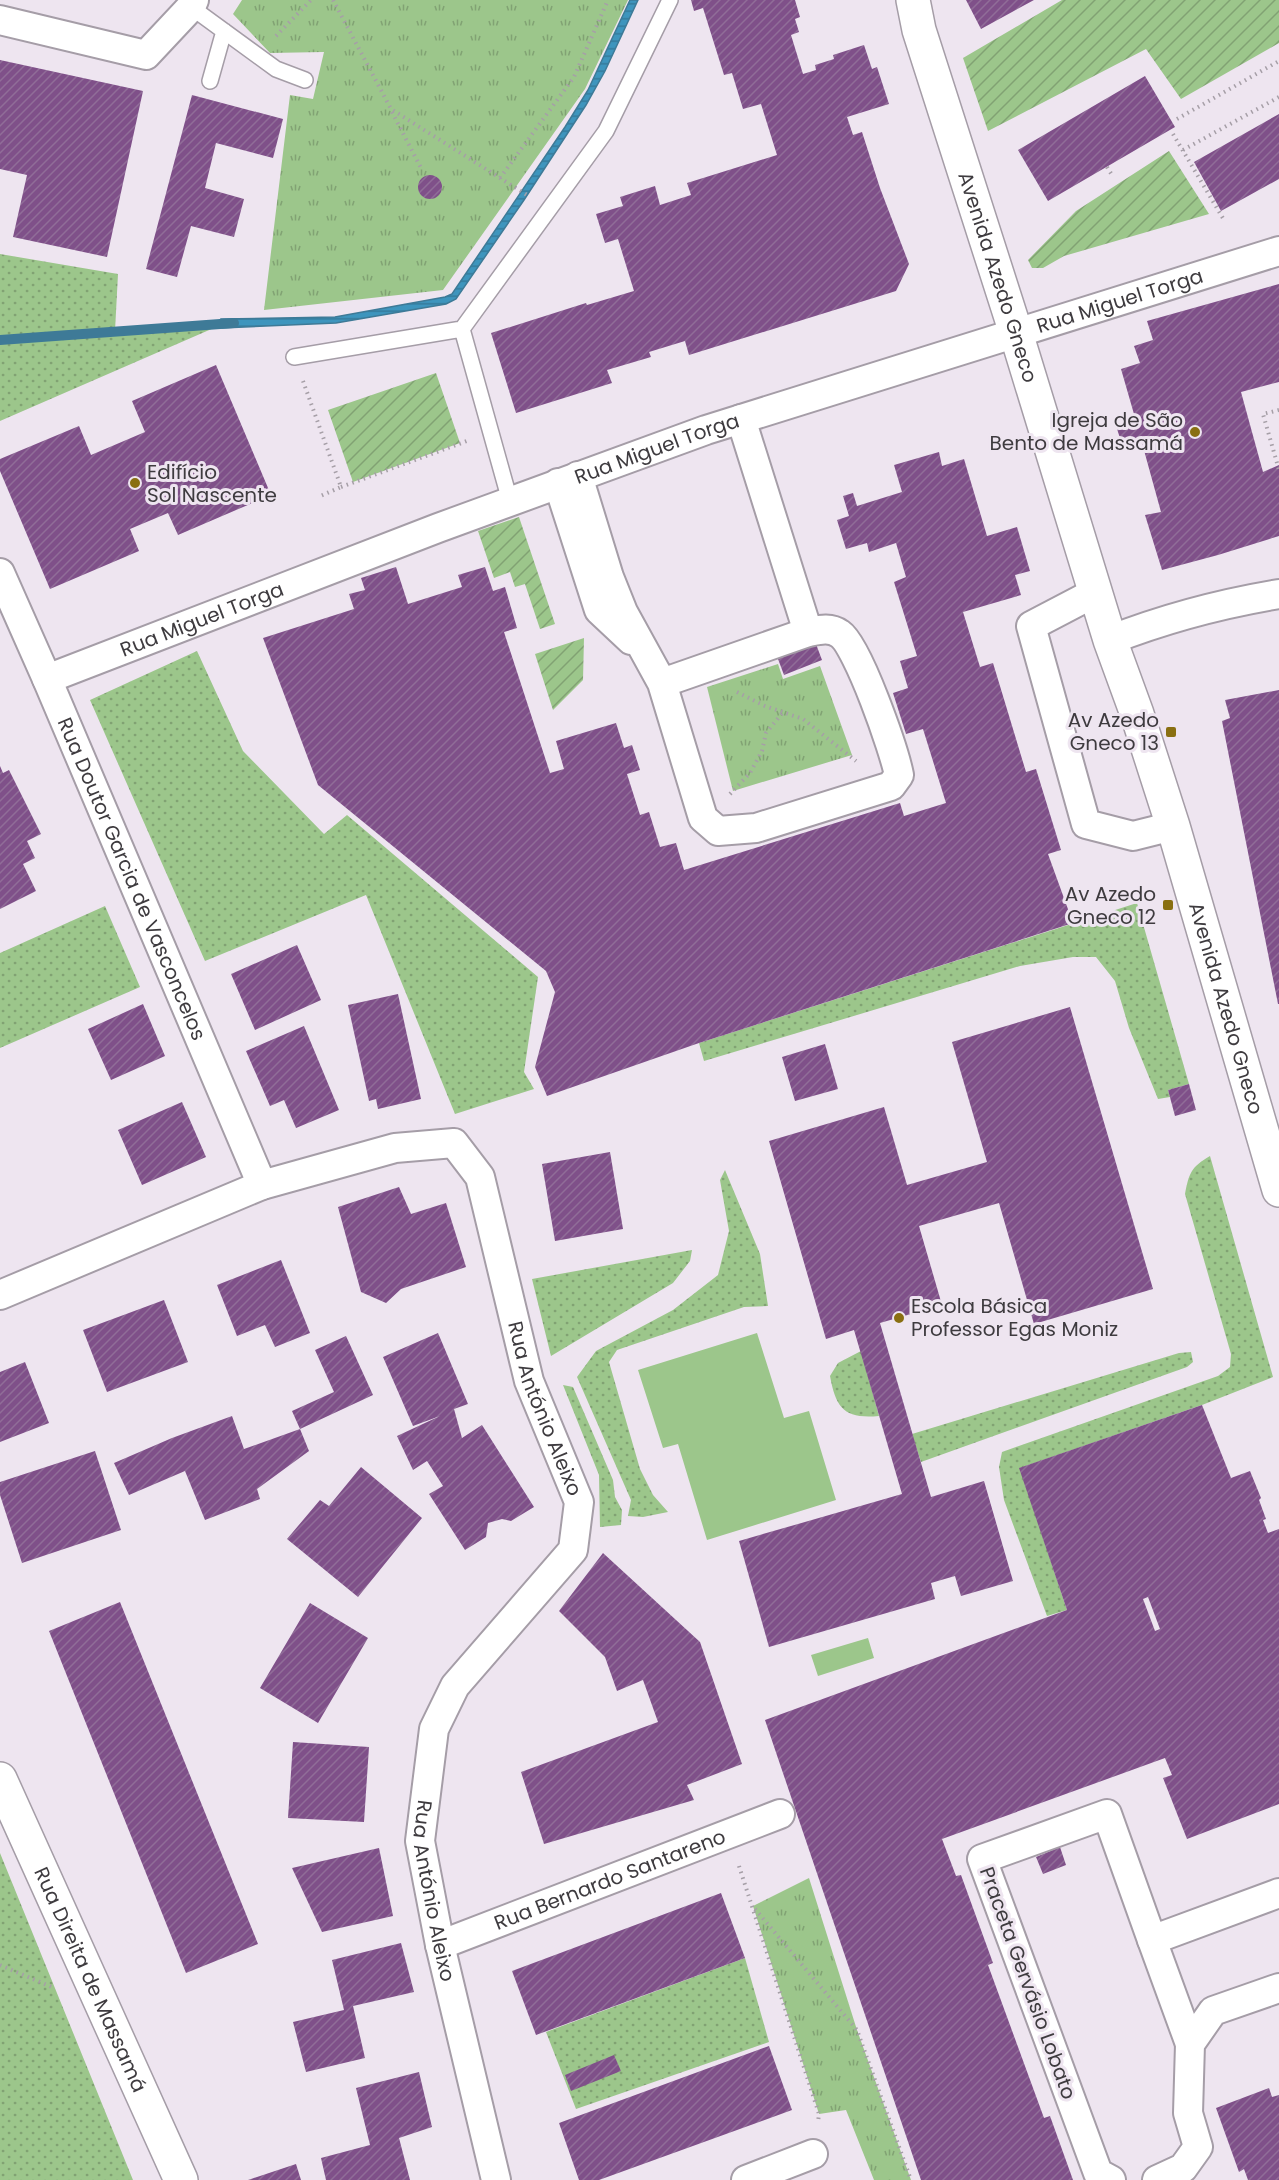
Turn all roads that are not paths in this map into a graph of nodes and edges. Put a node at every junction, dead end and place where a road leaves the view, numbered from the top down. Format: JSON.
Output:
{"nodes":[{"id":1,"x":670,"y":0,"type":"edge"},
{"id":2,"x":906,"y":0,"type":"edge"},
{"id":3,"x":192,"y":3,"type":"edge"},
{"id":4,"x":916,"y":15,"type":"edge"},
{"id":5,"x":0,"y":20,"type":"edge"},
{"id":6,"x":224,"y":31,"type":"junction"},
{"id":7,"x":305,"y":80,"type":"dead end"},
{"id":8,"x":210,"y":81,"type":"dead end"},
{"id":9,"x":1279,"y":251,"type":"edge"},
{"id":10,"x":462,"y":329,"type":"junction"},
{"id":11,"x":1016,"y":333,"type":"junction"},
{"id":12,"x":294,"y":357,"type":"road end"},
{"id":13,"x":741,"y":419,"type":"junction"},
{"id":14,"x":568,"y":480,"type":"junction"},
{"id":15,"x":510,"y":501,"type":"junction"},
{"id":16,"x":0,"y":573,"type":"edge"},
{"id":17,"x":1096,"y":592,"type":"junction"},
{"id":18,"x":1279,"y":594,"type":"edge"},
{"id":19,"x":808,"y":632,"type":"junction"},
{"id":20,"x":1110,"y":640,"type":"junction"},
{"id":21,"x":48,"y":679,"type":"junction"},
{"id":22,"x":662,"y":683,"type":"junction"},
{"id":23,"x":1173,"y":826,"type":"junction"},
{"id":24,"x":262,"y":1185,"type":"junction"},
{"id":25,"x":1279,"y":1190,"type":"edge"},
{"id":26,"x":0,"y":1295,"type":"edge"},
{"id":27,"x":0,"y":1779,"type":"edge"},
{"id":28,"x":780,"y":1814,"type":"dead end"},
{"id":29,"x":1279,"y":1893,"type":"edge"},
{"id":30,"x":1152,"y":1940,"type":"junction"},
{"id":31,"x":440,"y":1945,"type":"junction"},
{"id":32,"x":1279,"y":1988,"type":"edge"},
{"id":33,"x":1190,"y":2044,"type":"junction"},
{"id":34,"x":813,"y":2154,"type":"road end"},
{"id":35,"x":181,"y":2180,"type":"edge"},
{"id":36,"x":496,"y":2180,"type":"edge"},
{"id":37,"x":746,"y":2180,"type":"edge"},
{"id":38,"x":1111,"y":2180,"type":"edge"},
{"id":39,"x":1157,"y":2180,"type":"edge"}],
"edges":[{"from":1,"to":10,"type":"lane"},
{"from":2,"to":4,"type":"street","name":"Avenida Azedo Gneco"},
{"from":3,"to":5,"type":"street"},
{"from":3,"to":6,"type":"lane"},
{"from":4,"to":11,"type":"street","name":"Avenida Azedo Gneco"},
{"from":6,"to":7,"type":"lane"},
{"from":6,"to":8,"type":"lane"},
{"from":9,"to":11,"type":"street","name":"Rua Miguel Torga"},
{"from":10,"to":12,"type":"lane"},
{"from":10,"to":15,"type":"lane"},
{"from":11,"to":13,"type":"street","name":"Rua Miguel Torga"},
{"from":11,"to":17,"type":"street","name":"Avenida Azedo Gneco"},
{"from":13,"to":14,"type":"street","name":"Rua Miguel Torga"},
{"from":13,"to":19,"type":"street"},
{"from":14,"to":15,"type":"street","name":"Rua Miguel Torga"},
{"from":14,"to":22,"type":"street"},
{"from":15,"to":21,"type":"street","name":"Rua Miguel Torga"},
{"from":16,"to":21,"type":"street","name":"Rua Doutor Garcia de Vasconcelos"},
{"from":17,"to":20,"type":"street","name":"Avenida Azedo Gneco"},
{"from":17,"to":23,"type":"street"},
{"from":18,"to":20,"type":"street"},
{"from":19,"to":22,"type":"street"},
{"from":19,"to":22,"type":"street"},
{"from":20,"to":23,"type":"street","name":"Avenida Azedo Gneco"},
{"from":21,"to":24,"type":"street","name":"Rua Doutor Garcia de Vasconcelos"},
{"from":23,"to":25,"type":"street","name":"Avenida Azedo Gneco"},
{"from":24,"to":26,"type":"street","name":"Rua António Aleixo"},
{"from":24,"to":31,"type":"street","name":"Rua António Aleixo"},
{"from":27,"to":35,"type":"street","name":"Rua Direita de Massamá"},
{"from":28,"to":31,"type":"street","name":"Rua Bernardo Santareno"},
{"from":29,"to":30,"type":"street"},
{"from":30,"to":33,"type":"street","name":"Praceta Gervásio Lobato"},
{"from":30,"to":38,"type":"street","name":"Praceta Gervásio Lobato"},
{"from":31,"to":36,"type":"street","name":"Rua António Aleixo"},
{"from":32,"to":33,"type":"street"},
{"from":33,"to":39,"type":"street","name":"Praceta Gervásio Lobato"},
{"from":34,"to":37,"type":"street"}]}
